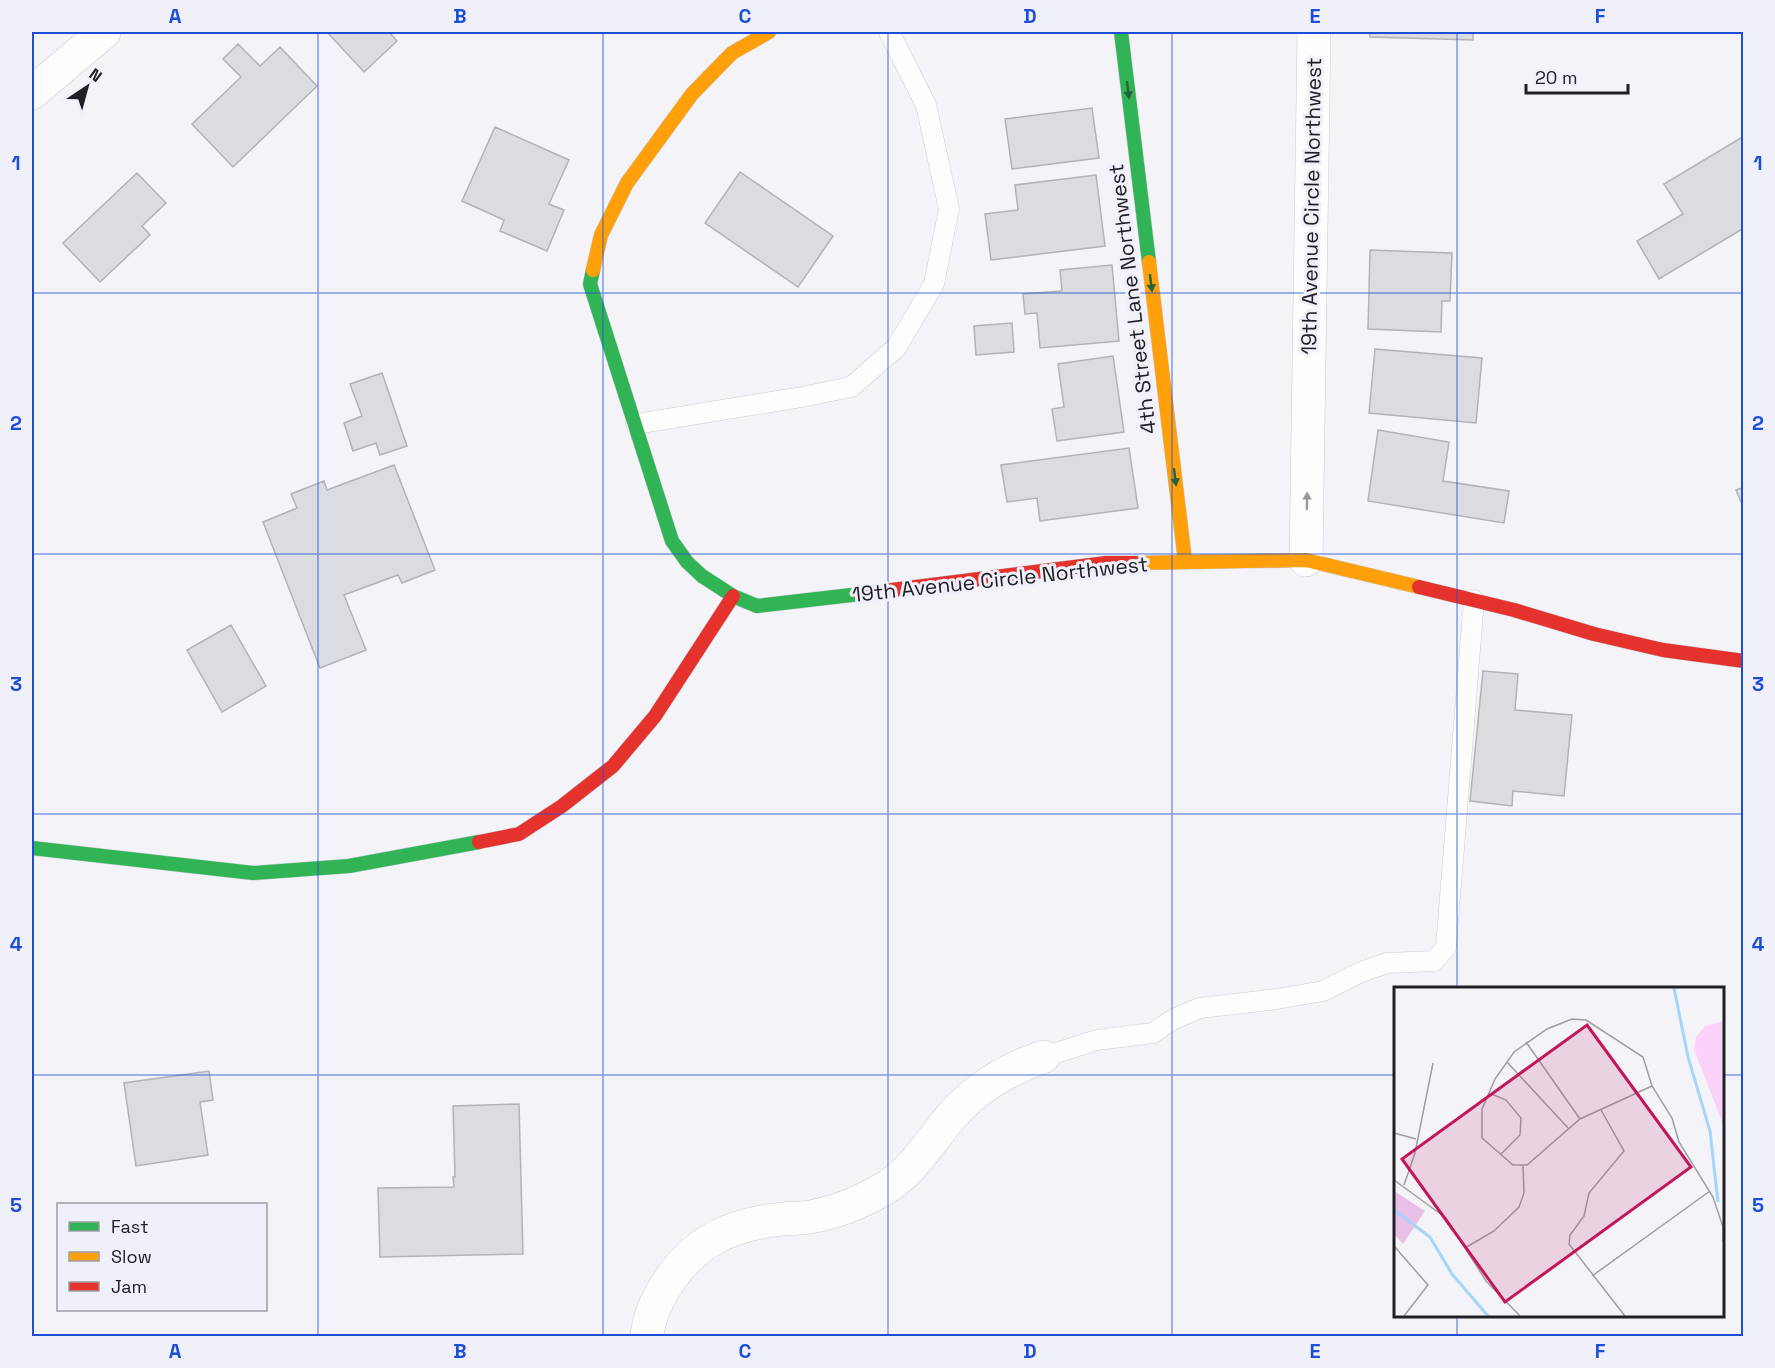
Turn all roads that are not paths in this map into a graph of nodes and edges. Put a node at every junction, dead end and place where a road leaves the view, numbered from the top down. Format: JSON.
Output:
{"nodes":[{"id":1,"x":104,"y":32,"type":"edge"},
{"id":2,"x":769,"y":32,"type":"edge"},
{"id":3,"x":889,"y":32,"type":"edge"},
{"id":4,"x":1121,"y":32,"type":"edge"},
{"id":5,"x":1314,"y":32,"type":"edge"},
{"id":6,"x":32,"y":93,"type":"edge"},
{"id":7,"x":636,"y":424,"type":"junction"},
{"id":8,"x":1306,"y":560,"type":"junction"},
{"id":9,"x":1185,"y":561,"type":"junction"},
{"id":10,"x":733,"y":596,"type":"junction"},
{"id":11,"x":1474,"y":600,"type":"junction"},
{"id":12,"x":1743,"y":661,"type":"edge"},
{"id":13,"x":32,"y":848,"type":"edge"},
{"id":14,"x":1042,"y":1057,"type":"joint"},
{"id":15,"x":647,"y":1336,"type":"edge"}],
"edges":[{"from":1,"to":6,"type":"street"},
{"from":2,"to":7,"type":"street","name":"19th Avenue Circle Northwest"},
{"from":3,"to":7,"type":"lane"},
{"from":4,"to":9,"type":"street","name":"4th Street Lane Northwest","one_way":true},
{"from":8,"to":5,"type":"street","name":"19th Avenue Circle Northwest","one_way":true},
{"from":7,"to":10,"type":"street","name":"19th Avenue Circle Northwest"},
{"from":8,"to":9,"type":"street","name":"19th Avenue Circle Northwest"},
{"from":8,"to":11,"type":"street","name":"19th Avenue Circle Northwest"},
{"from":9,"to":10,"type":"street","name":"19th Avenue Circle Northwest"},
{"from":10,"to":13,"type":"street"},
{"from":11,"to":12,"type":"street","name":"19th Avenue Circle Northwest"},
{"from":11,"to":14,"type":"lane"},
{"from":14,"to":15,"type":"street"}]}
